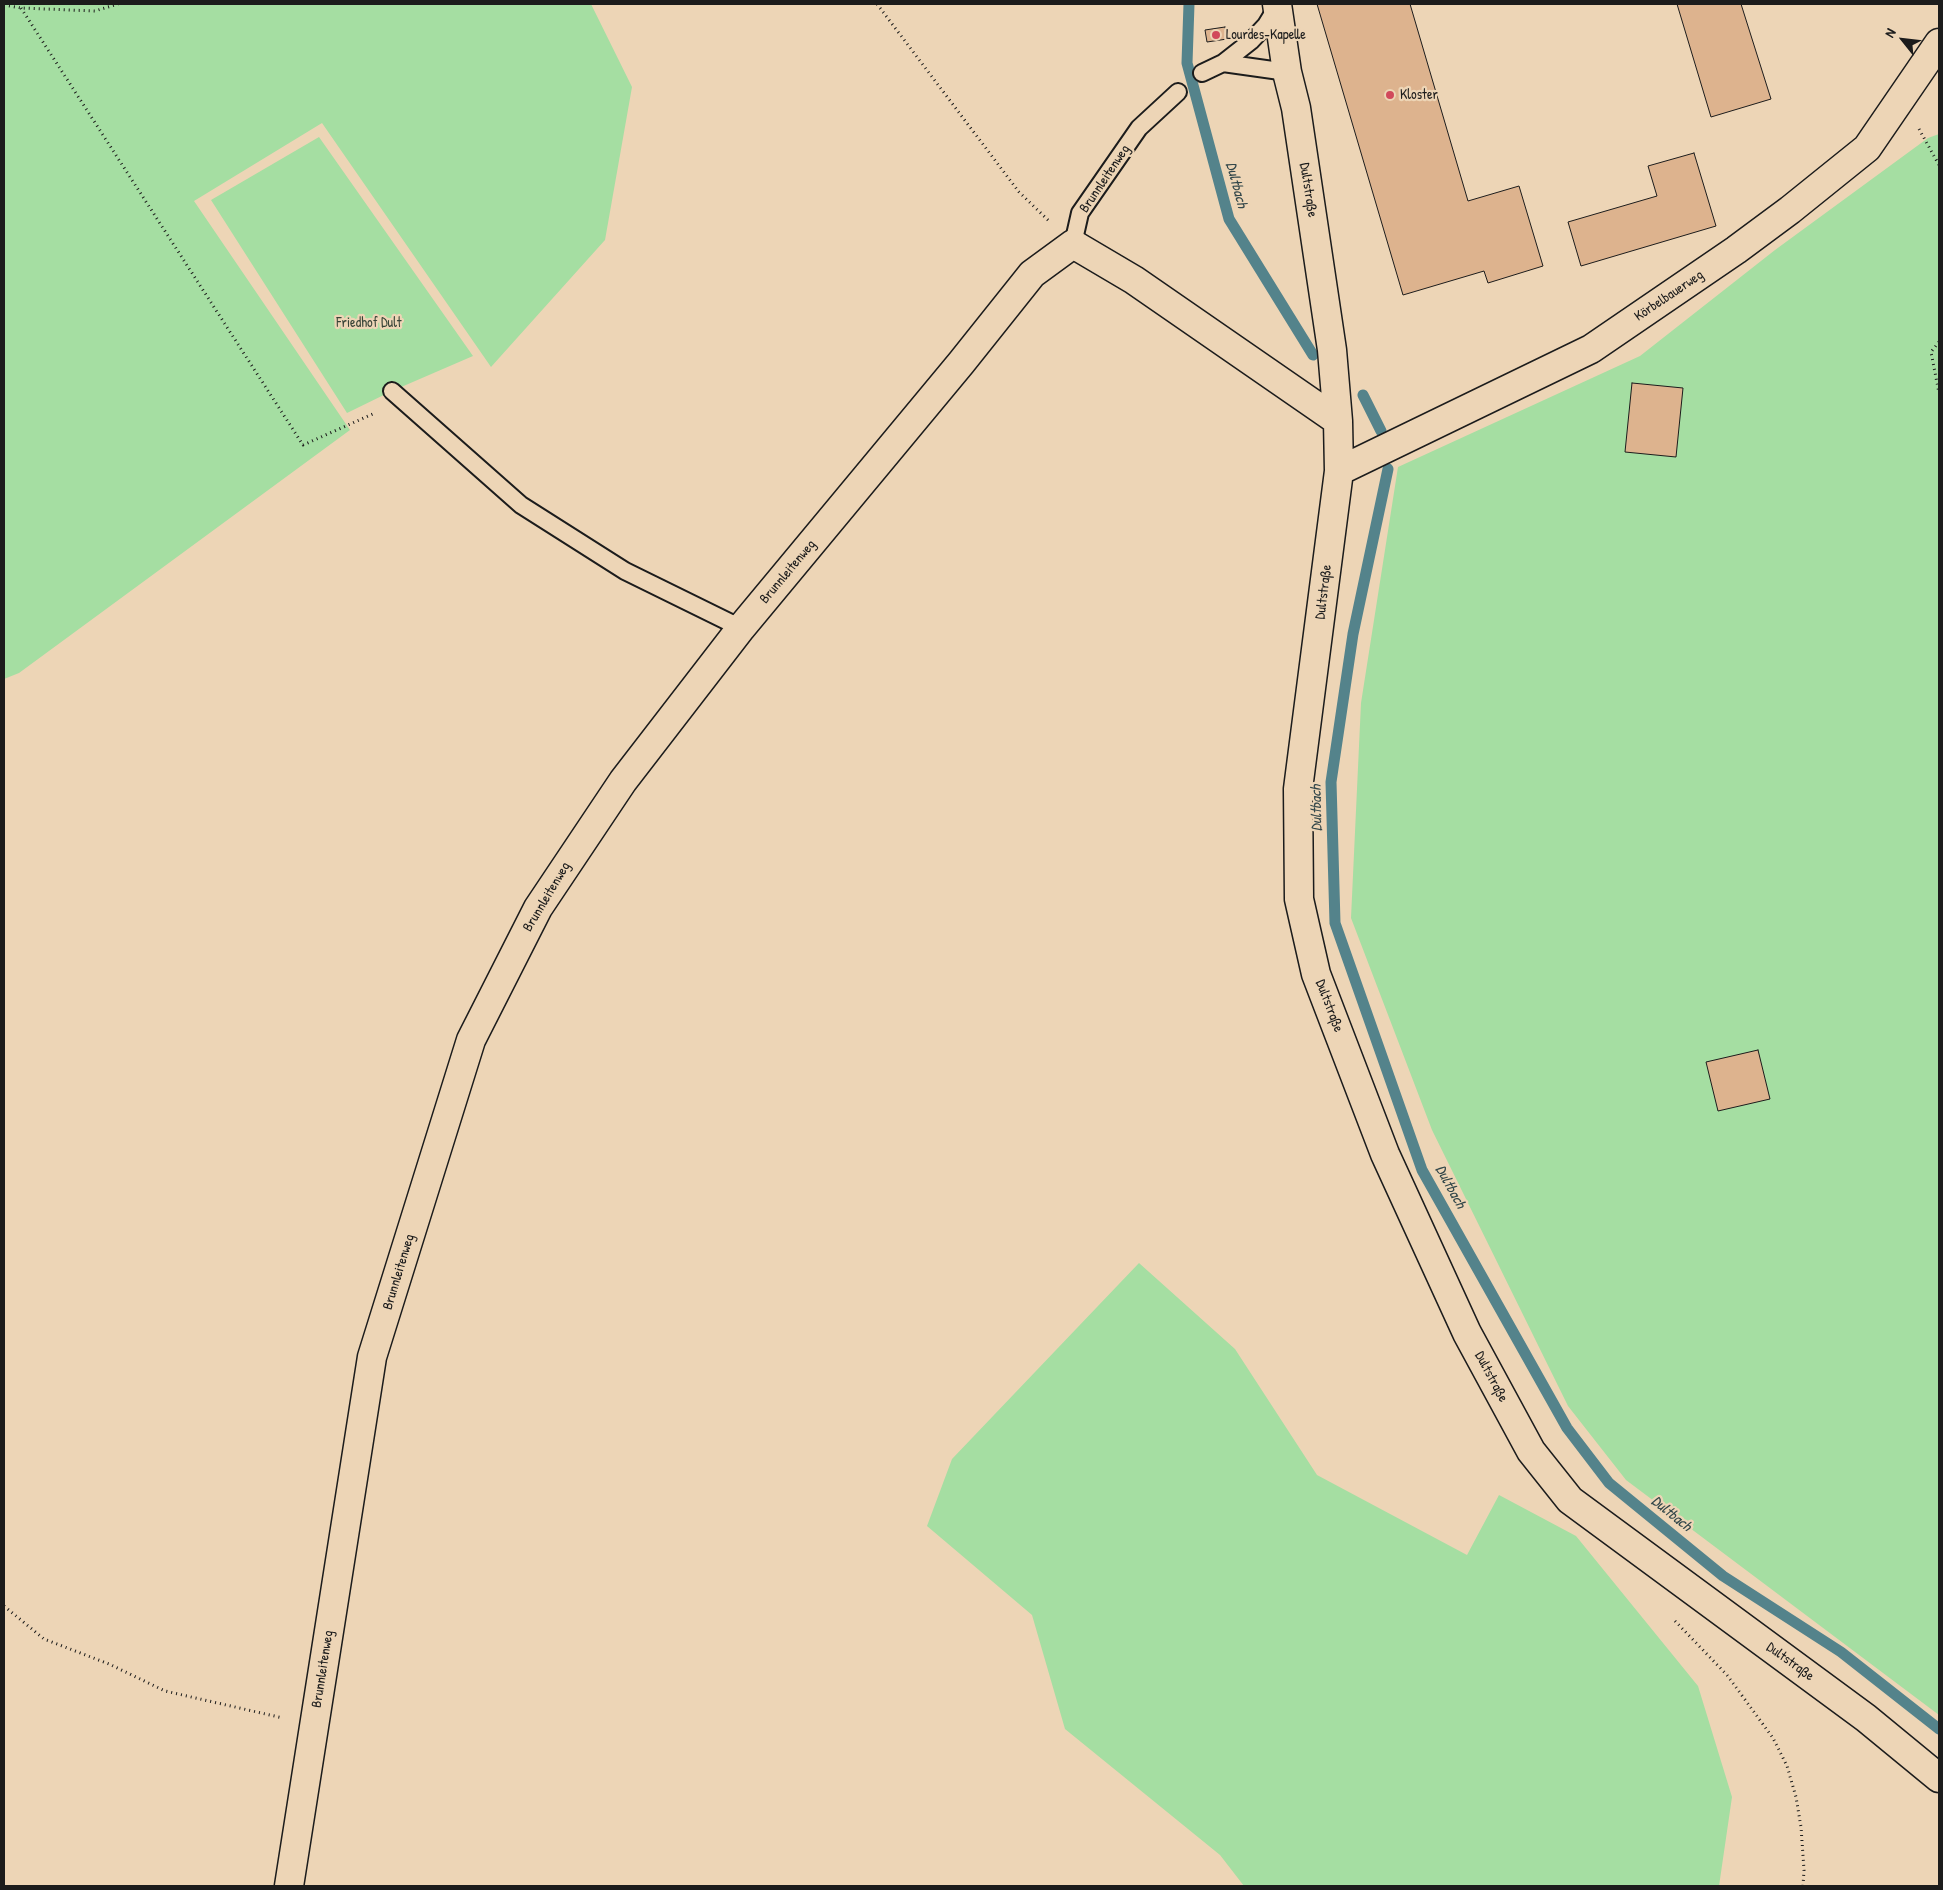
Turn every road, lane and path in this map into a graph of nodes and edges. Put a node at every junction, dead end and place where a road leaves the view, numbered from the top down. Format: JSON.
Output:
{"nodes":[{"id":1,"x":118,"y":4,"type":"edge"},
{"id":2,"x":877,"y":4,"type":"edge"},
{"id":3,"x":4,"y":5,"type":"edge"},
{"id":4,"x":1277,"y":6,"type":"edge"},
{"id":5,"x":21,"y":8,"type":"junction"},
{"id":6,"x":1939,"y":43,"type":"edge"},
{"id":7,"x":1222,"y":63,"type":"junction"},
{"id":8,"x":1287,"y":72,"type":"junction"},
{"id":9,"x":1202,"y":74,"type":"dead end"},
{"id":10,"x":1178,"y":92,"type":"dead end"},
{"id":11,"x":1074,"y":244,"type":"junction"},
{"id":12,"x":1939,"y":342,"type":"edge"},
{"id":13,"x":1939,"y":393,"type":"edge"},
{"id":14,"x":397,"y":396,"type":"joint"},
{"id":15,"x":1338,"y":421,"type":"junction"},
{"id":16,"x":1339,"y":471,"type":"junction"},
{"id":17,"x":741,"y":628,"type":"junction"},
{"id":18,"x":4,"y":1606,"type":"edge"},
{"id":19,"x":1671,"y":1618,"type":"dead end"},
{"id":20,"x":314,"y":1726,"type":"junction"},
{"id":21,"x":1939,"y":1778,"type":"edge"},
{"id":22,"x":289,"y":1886,"type":"edge"},
{"id":23,"x":1803,"y":1886,"type":"edge"}],
"edges":[{"from":1,"to":5,"type":"path"},
{"from":2,"to":11,"type":"path"},
{"from":3,"to":5,"type":"path"},
{"from":4,"to":7,"type":"lane"},
{"from":4,"to":8,"type":"street","name":"Dultstraße"},
{"from":5,"to":14,"type":"path"},
{"from":6,"to":16,"type":"street","name":"Körbelbauerweg"},
{"from":7,"to":8,"type":"lane"},
{"from":7,"to":9,"type":"lane"},
{"from":8,"to":15,"type":"street","name":"Dultstraße"},
{"from":10,"to":11,"type":"lane","name":"Brunnleitenweg"},
{"from":11,"to":15,"type":"street"},
{"from":11,"to":17,"type":"street","name":"Brunnleitenweg"},
{"from":12,"to":13,"type":"path"},
{"from":14,"to":17,"type":"lane"},
{"from":15,"to":16,"type":"street","name":"Dultstraße"},
{"from":16,"to":21,"type":"street","name":"Dultstraße"},
{"from":17,"to":20,"type":"street","name":"Brunnleitenweg"},
{"from":18,"to":20,"type":"path"},
{"from":19,"to":23,"type":"path"},
{"from":20,"to":22,"type":"street","name":"Brunnleitenweg"}]}
